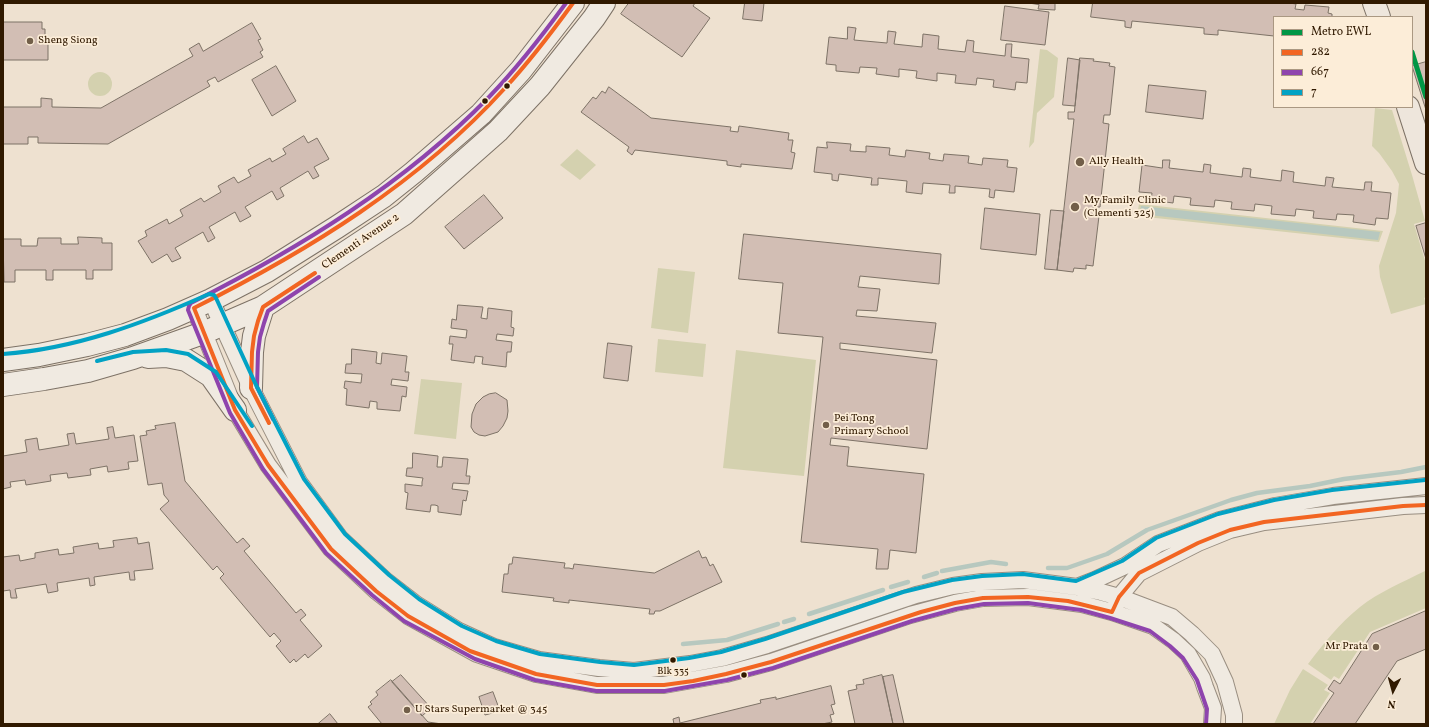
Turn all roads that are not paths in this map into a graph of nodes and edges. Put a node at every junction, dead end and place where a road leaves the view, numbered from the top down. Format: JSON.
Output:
{"nodes":[{"id":1,"x":573,"y":3,"type":"edge"},
{"id":2,"x":604,"y":3,"type":"edge"},
{"id":3,"x":1374,"y":3,"type":"edge"},
{"id":4,"x":1379,"y":16,"type":"edge"},
{"id":5,"x":1408,"y":108,"type":"edge"},
{"id":6,"x":1426,"y":163,"type":"edge"},
{"id":7,"x":306,"y":246,"type":"junction"},
{"id":8,"x":322,"y":269,"type":"junction"},
{"id":9,"x":203,"y":304,"type":"junction"},
{"id":10,"x":263,"y":307,"type":"junction"},
{"id":11,"x":213,"y":329,"type":"junction"},
{"id":12,"x":133,"y":358,"type":"junction"},
{"id":13,"x":3,"y":360,"type":"edge"},
{"id":14,"x":3,"y":385,"type":"edge"},
{"id":15,"x":251,"y":388,"type":"junction"},
{"id":16,"x":235,"y":410,"type":"junction"},
{"id":17,"x":1426,"y":486,"type":"edge"},
{"id":18,"x":1426,"y":505,"type":"edge"},
{"id":19,"x":1132,"y":570,"type":"junction"},
{"id":20,"x":1077,"y":587,"type":"junction"},
{"id":21,"x":1101,"y":592,"type":"junction"},
{"id":22,"x":1119,"y":597,"type":"junction"},
{"id":23,"x":1145,"y":607,"type":"junction"},
{"id":24,"x":1095,"y":608,"type":"junction"},
{"id":25,"x":1112,"y":612,"type":"junction"},
{"id":26,"x":1212,"y":724,"type":"edge"},
{"id":27,"x":1234,"y":724,"type":"edge"}],
"edges":[{"from":1,"to":7,"type":"main road"},
{"from":2,"to":8,"type":"main road","name":"Clementi Avenue 2"},
{"from":3,"to":4,"type":"main road"},
{"from":5,"to":6,"type":"main road"},
{"from":7,"to":8,"type":"main road"},
{"from":7,"to":9,"type":"main road"},
{"from":8,"to":10,"type":"main road","name":"Clementi Avenue 2"},
{"from":9,"to":11,"type":"street"},
{"from":9,"to":13,"type":"main road"},
{"from":10,"to":11,"type":"main road","name":"Clementi Avenue 2"},
{"from":10,"to":15,"type":"main road"},
{"from":11,"to":12,"type":"main road","name":"Clementi Avenue 2"},
{"from":11,"to":15,"type":"street"},
{"from":11,"to":16,"type":"street"},
{"from":12,"to":14,"type":"main road","name":"Clementi Avenue 2"},
{"from":12,"to":16,"type":"main road"},
{"from":15,"to":20,"type":"street"},
{"from":16,"to":24,"type":"street"},
{"from":17,"to":19,"type":"street"},
{"from":18,"to":19,"type":"street"},
{"from":19,"to":20,"type":"street"},
{"from":19,"to":21,"type":"street"},
{"from":19,"to":22,"type":"street"},
{"from":19,"to":23,"type":"street"},
{"from":20,"to":21,"type":"street"},
{"from":21,"to":22,"type":"street"},
{"from":21,"to":24,"type":"street"},
{"from":22,"to":23,"type":"street"},
{"from":22,"to":25,"type":"street"},
{"from":23,"to":27,"type":"street"},
{"from":24,"to":25,"type":"street"},
{"from":25,"to":26,"type":"street"}]}
